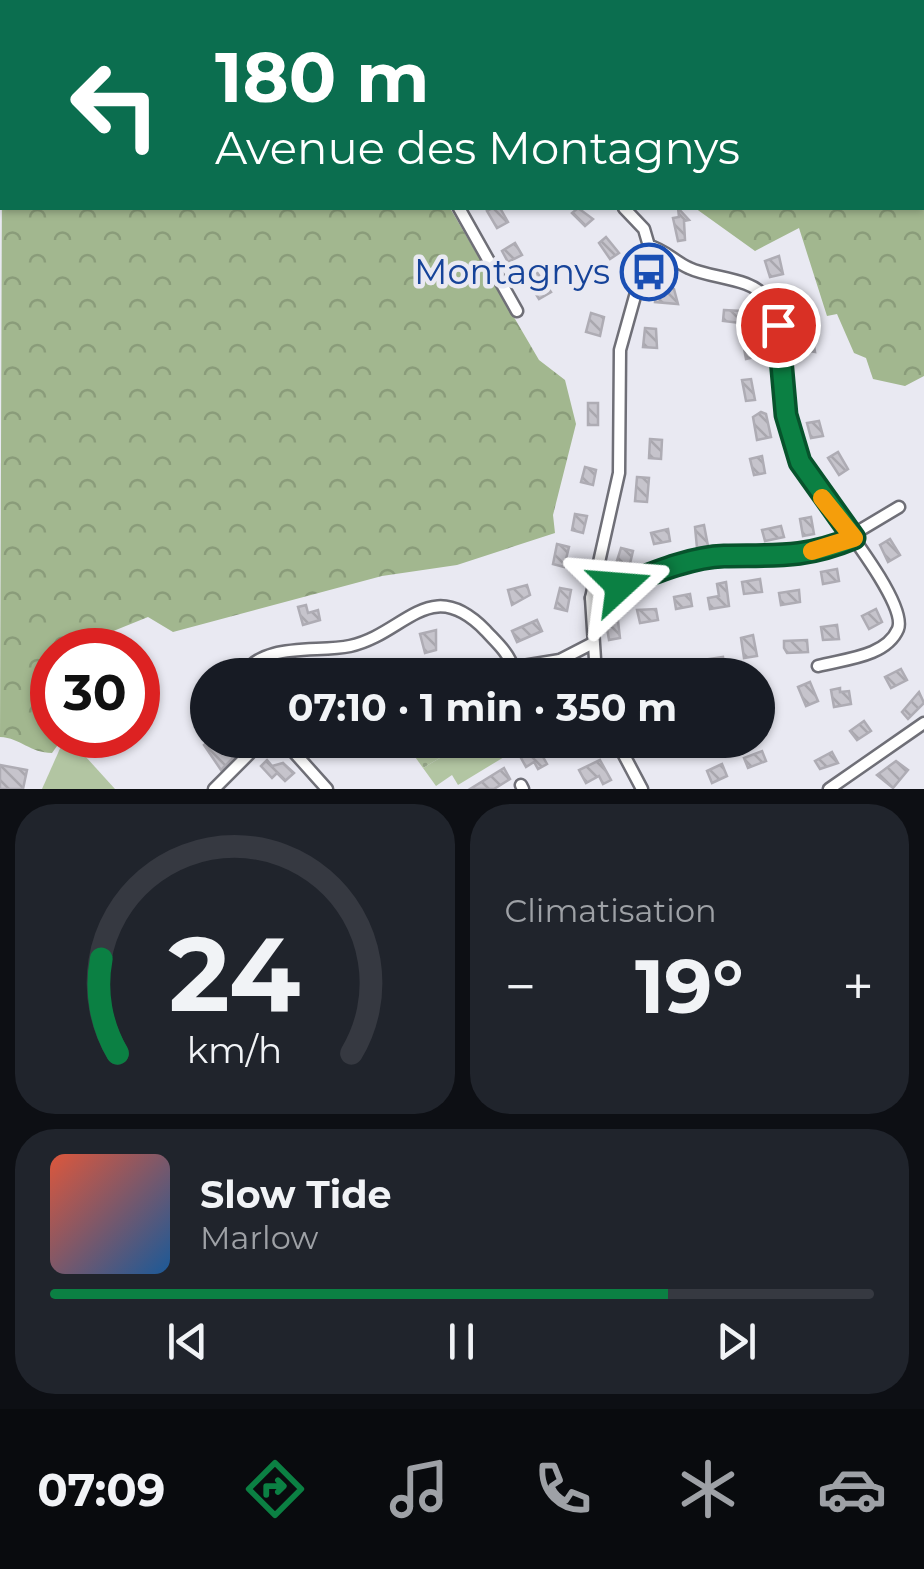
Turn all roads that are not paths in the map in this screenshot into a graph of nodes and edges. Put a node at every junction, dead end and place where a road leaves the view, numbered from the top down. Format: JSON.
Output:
{"nodes":[{"id":1,"x":459,"y":210,"type":"edge"},
{"id":2,"x":626,"y":210,"type":"edge"},
{"id":3,"x":650,"y":246,"type":"junction"},
{"id":4,"x":516,"y":311,"type":"dead end"},
{"id":5,"x":900,"y":508,"type":"dead end"},
{"id":6,"x":854,"y":538,"type":"junction"},
{"id":7,"x":590,"y":598,"type":"junction"},
{"id":8,"x":593,"y":643,"type":"junction"},
{"id":9,"x":261,"y":658,"type":"edge"},
{"id":10,"x":509,"y":658,"type":"edge"},
{"id":11,"x":564,"y":658,"type":"edge"},
{"id":12,"x":594,"y":658,"type":"edge"},
{"id":13,"x":818,"y":666,"type":"dead end"},
{"id":14,"x":924,"y":723,"type":"edge"},
{"id":15,"x":246,"y":758,"type":"edge"},
{"id":16,"x":300,"y":758,"type":"edge"},
{"id":17,"x":626,"y":758,"type":"edge"},
{"id":18,"x":214,"y":789,"type":"edge"},
{"id":19,"x":328,"y":789,"type":"edge"},
{"id":20,"x":642,"y":789,"type":"edge"},
{"id":21,"x":829,"y":789,"type":"edge"}],
"edges":[{"from":1,"to":4,"type":"street"},
{"from":2,"to":3,"type":"street"},
{"from":3,"to":6,"type":"street"},
{"from":3,"to":7,"type":"street"},
{"from":5,"to":6,"type":"street"},
{"from":6,"to":7,"type":"street"},
{"from":6,"to":13,"type":"street"},
{"from":7,"to":8,"type":"street"},
{"from":8,"to":11,"type":"street"},
{"from":8,"to":12,"type":"street"},
{"from":9,"to":10,"type":"street"},
{"from":14,"to":21,"type":"street"},
{"from":15,"to":18,"type":"street"},
{"from":16,"to":19,"type":"street"},
{"from":17,"to":20,"type":"street"}]}
